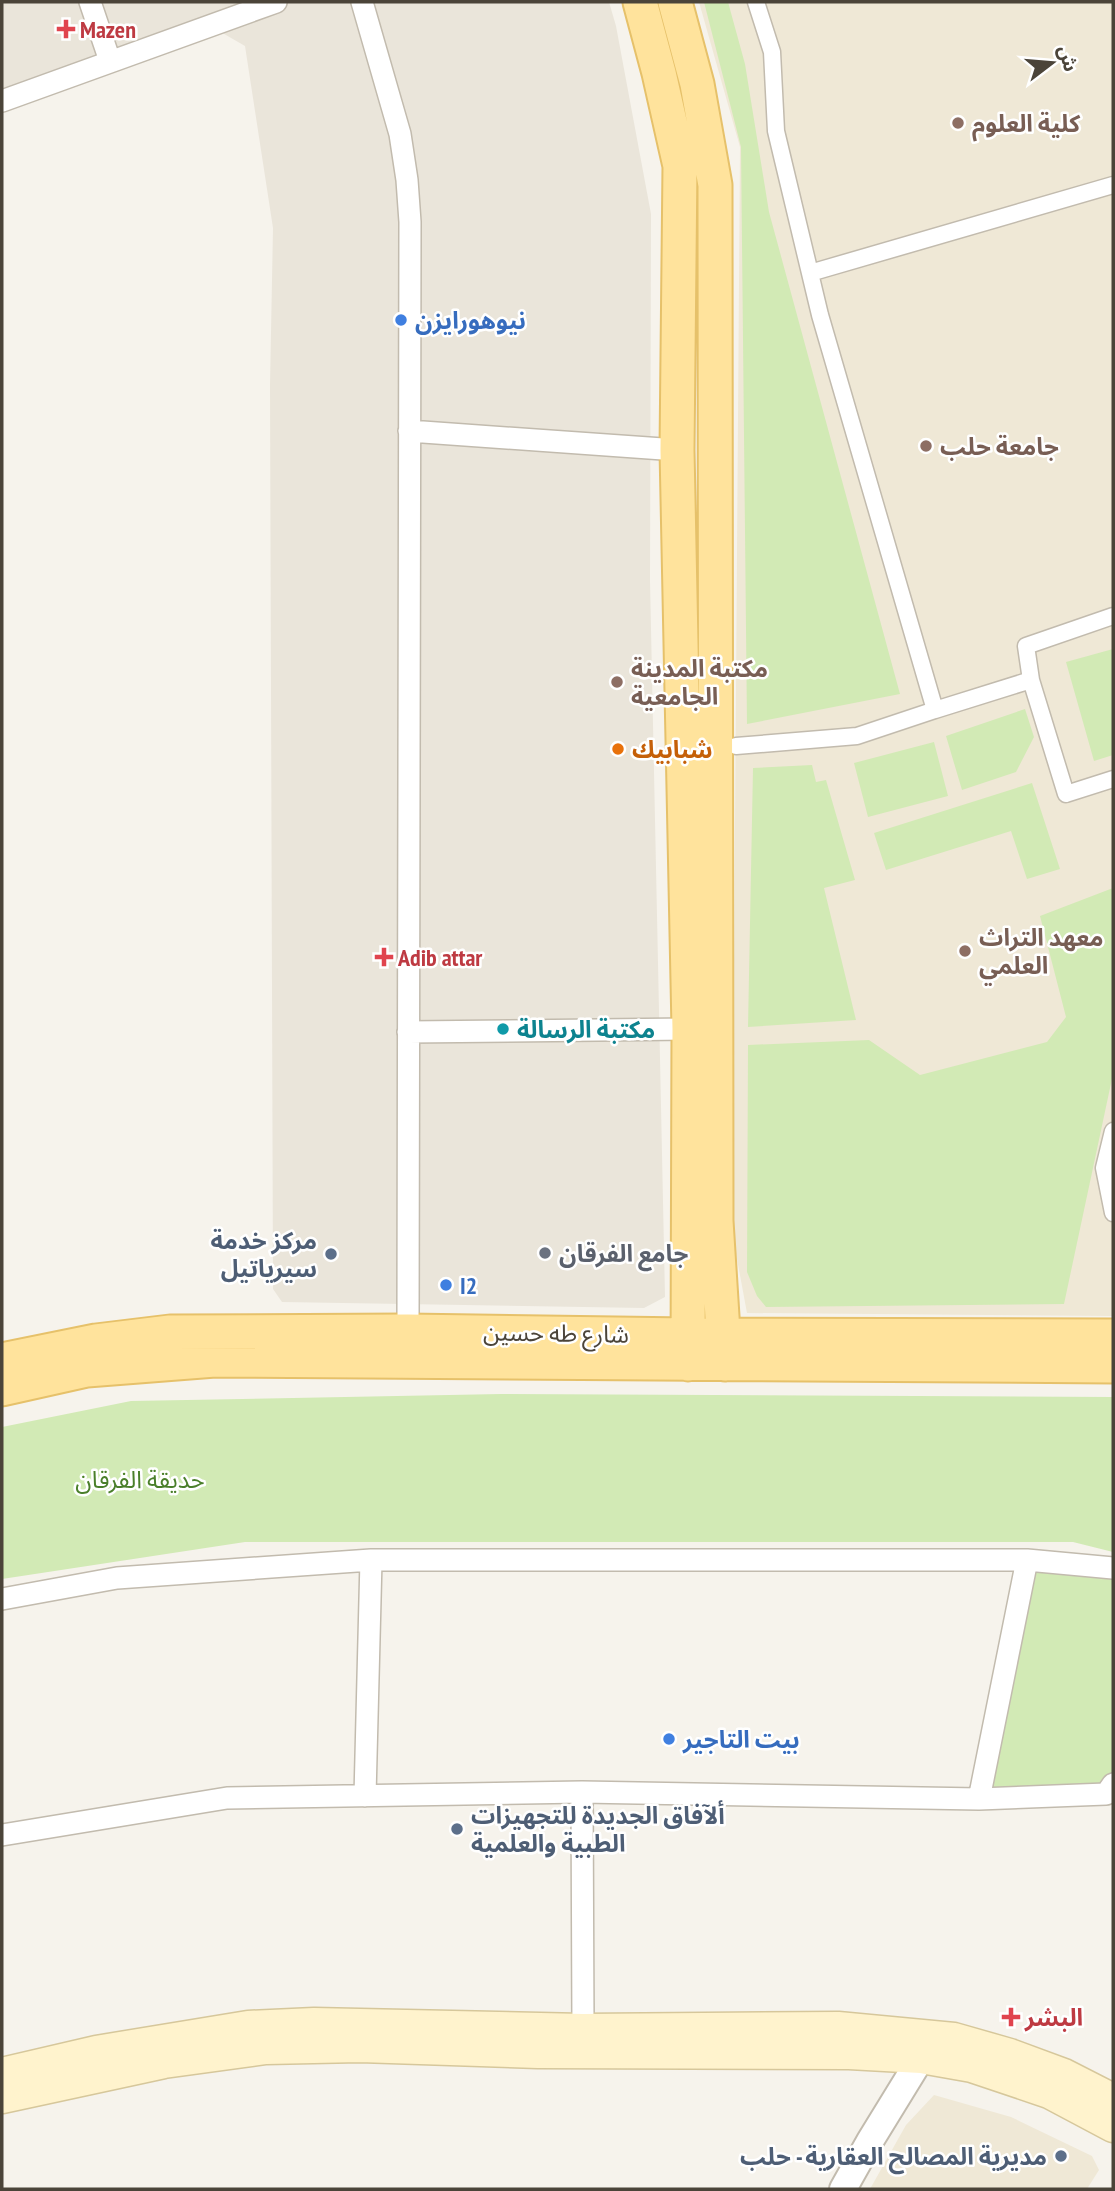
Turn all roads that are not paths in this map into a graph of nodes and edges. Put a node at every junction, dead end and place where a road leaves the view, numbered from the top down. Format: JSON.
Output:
{"nodes":[{"id":1,"x":90,"y":2,"type":"edge"},
{"id":2,"x":276,"y":2,"type":"edge"},
{"id":3,"x":362,"y":2,"type":"edge"},
{"id":4,"x":640,"y":2,"type":"edge"},
{"id":5,"x":675,"y":2,"type":"edge"},
{"id":6,"x":756,"y":2,"type":"edge"},
{"id":7,"x":110,"y":61,"type":"junction"},
{"id":8,"x":2,"y":101,"type":"edge"},
{"id":9,"x":1113,"y":185,"type":"edge"},
{"id":10,"x":810,"y":273,"type":"junction"},
{"id":11,"x":409,"y":431,"type":"junction"},
{"id":12,"x":677,"y":450,"type":"junction"},
{"id":13,"x":1113,"y":616,"type":"edge"},
{"id":14,"x":1031,"y":680,"type":"junction"},
{"id":15,"x":935,"y":710,"type":"junction"},
{"id":16,"x":736,"y":746,"type":"dead end"},
{"id":17,"x":1113,"y":779,"type":"edge"},
{"id":18,"x":689,"y":1029,"type":"junction"},
{"id":19,"x":408,"y":1032,"type":"junction"},
{"id":20,"x":1113,"y":1131,"type":"edge"},
{"id":21,"x":1113,"y":1213,"type":"edge"},
{"id":22,"x":408,"y":1331,"type":"junction"},
{"id":23,"x":1113,"y":1336,"type":"edge"},
{"id":24,"x":688,"y":1350,"type":"junction"},
{"id":25,"x":724,"y":1350,"type":"junction"},
{"id":26,"x":2,"y":1360,"type":"edge"},
{"id":27,"x":1113,"y":1366,"type":"edge"},
{"id":28,"x":2,"y":1389,"type":"edge"},
{"id":29,"x":371,"y":1560,"type":"junction"},
{"id":30,"x":1027,"y":1560,"type":"junction"},
{"id":31,"x":1113,"y":1568,"type":"edge"},
{"id":32,"x":2,"y":1599,"type":"edge"},
{"id":33,"x":1113,"y":1784,"type":"edge"},
{"id":34,"x":582,"y":1792,"type":"junction"},
{"id":35,"x":365,"y":1796,"type":"junction"},
{"id":36,"x":979,"y":1799,"type":"junction"},
{"id":37,"x":2,"y":1835,"type":"edge"},
{"id":38,"x":583,"y":2029,"type":"junction"},
{"id":39,"x":643,"y":2041,"type":"junction"},
{"id":40,"x":921,"y":2058,"type":"junction"},
{"id":41,"x":2,"y":2073,"type":"edge"},
{"id":42,"x":2,"y":2098,"type":"edge"},
{"id":43,"x":1113,"y":2099,"type":"edge"},
{"id":44,"x":1113,"y":2127,"type":"edge"},
{"id":45,"x":843,"y":2189,"type":"edge"}],
"edges":[{"from":1,"to":7,"type":"street"},
{"from":2,"to":7,"type":"street"},
{"from":3,"to":11,"type":"street"},
{"from":4,"to":12,"type":"main road"},
{"from":5,"to":25,"type":"main road"},
{"from":6,"to":10,"type":"street"},
{"from":7,"to":8,"type":"street"},
{"from":9,"to":10,"type":"street"},
{"from":10,"to":15,"type":"street"},
{"from":11,"to":12,"type":"street"},
{"from":11,"to":19,"type":"street"},
{"from":12,"to":18,"type":"main road"},
{"from":13,"to":14,"type":"street"},
{"from":14,"to":15,"type":"street"},
{"from":14,"to":17,"type":"street"},
{"from":15,"to":16,"type":"street"},
{"from":18,"to":19,"type":"street"},
{"from":18,"to":24,"type":"main road"},
{"from":19,"to":22,"type":"street"},
{"from":20,"to":21,"type":"street"},
{"from":22,"to":24,"type":"main road","name":"شارع طه حسين"},
{"from":22,"to":26,"type":"main road","name":"شارع طه حسين"},
{"from":23,"to":25,"type":"main road"},
{"from":24,"to":25,"type":"main road"},
{"from":24,"to":28,"type":"main road","name":"شارع طه حسين"},
{"from":25,"to":27,"type":"main road"},
{"from":29,"to":30,"type":"street"},
{"from":29,"to":32,"type":"street"},
{"from":29,"to":35,"type":"street"},
{"from":30,"to":31,"type":"street"},
{"from":30,"to":36,"type":"street"},
{"from":33,"to":36,"type":"street"},
{"from":34,"to":35,"type":"street"},
{"from":34,"to":36,"type":"street"},
{"from":34,"to":38,"type":"street"},
{"from":35,"to":37,"type":"street"},
{"from":38,"to":39,"type":"main road"},
{"from":38,"to":41,"type":"main road"},
{"from":39,"to":40,"type":"main road"},
{"from":39,"to":42,"type":"main road"},
{"from":39,"to":43,"type":"main road"},
{"from":40,"to":44,"type":"main road"},
{"from":40,"to":45,"type":"street"}]}
